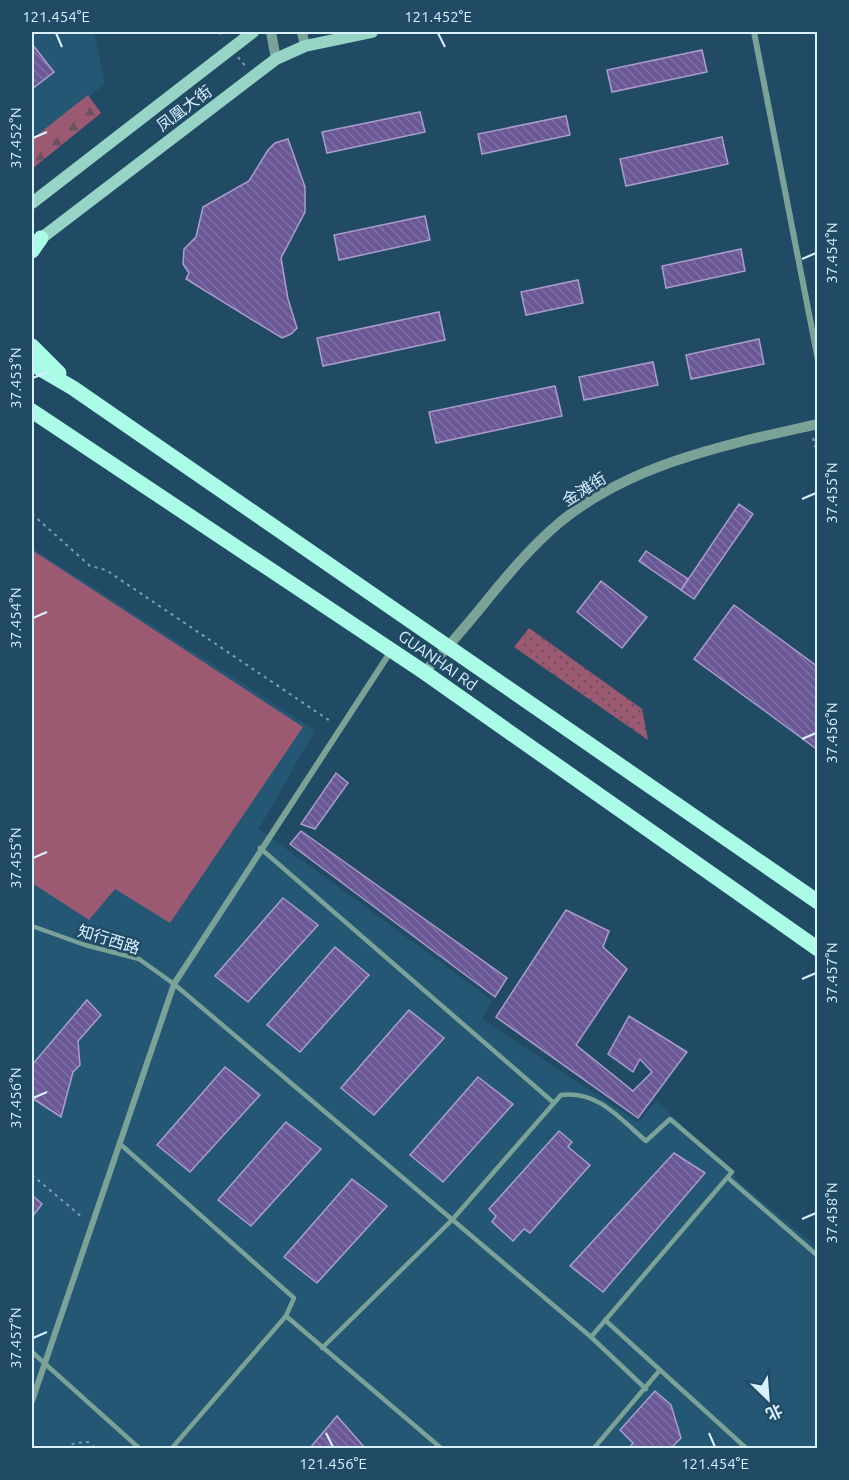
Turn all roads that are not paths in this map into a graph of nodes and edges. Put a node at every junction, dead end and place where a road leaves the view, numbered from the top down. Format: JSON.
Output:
{"nodes":[{"id":1,"x":252,"y":32,"type":"edge"},
{"id":2,"x":271,"y":32,"type":"edge"},
{"id":3,"x":302,"y":32,"type":"edge"},
{"id":4,"x":372,"y":32,"type":"edge"},
{"id":5,"x":754,"y":32,"type":"edge"},
{"id":6,"x":305,"y":46,"type":"junction"},
{"id":7,"x":276,"y":58,"type":"junction"},
{"id":8,"x":32,"y":203,"type":"edge"},
{"id":9,"x":36,"y":242,"type":"edge"},
{"id":10,"x":32,"y":250,"type":"edge"},
{"id":11,"x":32,"y":346,"type":"edge"},
{"id":12,"x":818,"y":360,"type":"edge"},
{"id":13,"x":32,"y":364,"type":"edge"},
{"id":14,"x":74,"y":388,"type":"junction"},
{"id":15,"x":32,"y":411,"type":"edge"},
{"id":16,"x":818,"y":424,"type":"edge"},
{"id":17,"x":450,"y":647,"type":"junction"},
{"id":18,"x":391,"y":650,"type":"junction"},
{"id":19,"x":424,"y":672,"type":"junction"},
{"id":20,"x":260,"y":848,"type":"junction"},
{"id":21,"x":818,"y":902,"type":"edge"},
{"id":22,"x":32,"y":926,"type":"edge"},
{"id":23,"x":818,"y":949,"type":"edge"},
{"id":24,"x":174,"y":984,"type":"junction"},
{"id":25,"x":554,"y":1103,"type":"junction"},
{"id":26,"x":119,"y":1143,"type":"junction"},
{"id":27,"x":728,"y":1178,"type":"junction"},
{"id":28,"x":452,"y":1220,"type":"junction"},
{"id":29,"x":818,"y":1256,"type":"edge"},
{"id":30,"x":286,"y":1316,"type":"junction"},
{"id":31,"x":605,"y":1320,"type":"junction"},
{"id":32,"x":591,"y":1337,"type":"junction"},
{"id":33,"x":322,"y":1348,"type":"junction"},
{"id":34,"x":32,"y":1352,"type":"edge"},
{"id":35,"x":45,"y":1363,"type":"junction"},
{"id":36,"x":660,"y":1370,"type":"junction"},
{"id":37,"x":646,"y":1389,"type":"junction"},
{"id":38,"x":32,"y":1401,"type":"edge"},
{"id":39,"x":139,"y":1449,"type":"edge"},
{"id":40,"x":172,"y":1449,"type":"edge"},
{"id":41,"x":441,"y":1449,"type":"edge"},
{"id":42,"x":594,"y":1449,"type":"edge"},
{"id":43,"x":746,"y":1449,"type":"edge"}],
"edges":[{"from":1,"to":8,"type":"main road","name":"凤凰大街"},
{"from":2,"to":7,"type":"street"},
{"from":3,"to":6,"type":"street"},
{"from":4,"to":6,"type":"main road","name":"凤凰大街"},
{"from":5,"to":12,"type":"street"},
{"from":6,"to":7,"type":"main road","name":"凤凰大街"},
{"from":7,"to":9,"type":"main road","name":"凤凰大街"},
{"from":9,"to":10,"type":"main road"},
{"from":11,"to":14,"type":"main road"},
{"from":13,"to":14,"type":"main road","name":"GUANHAI Rd"},
{"from":14,"to":17,"type":"main road","name":"GUANHAI Rd"},
{"from":15,"to":18,"type":"main road","name":"GUANHAI Rd"},
{"from":16,"to":17,"type":"street","name":"金滩街"},
{"from":17,"to":19,"type":"street","name":"金滩街"},
{"from":17,"to":21,"type":"main road","name":"GUANHAI Rd"},
{"from":18,"to":19,"type":"main road","name":"GUANHAI Rd"},
{"from":18,"to":20,"type":"street"},
{"from":19,"to":23,"type":"main road","name":"GUANHAI Rd"},
{"from":20,"to":24,"type":"street"},
{"from":20,"to":25,"type":"lane"},
{"from":22,"to":24,"type":"lane","name":"知行西路"},
{"from":24,"to":26,"type":"street"},
{"from":24,"to":28,"type":"lane","name":"知行西路"},
{"from":25,"to":27,"type":"lane"},
{"from":25,"to":28,"type":"lane"},
{"from":26,"to":30,"type":"lane"},
{"from":26,"to":35,"type":"street"},
{"from":27,"to":29,"type":"lane"},
{"from":27,"to":31,"type":"lane"},
{"from":28,"to":32,"type":"lane","name":"知行西路"},
{"from":28,"to":33,"type":"lane"},
{"from":30,"to":33,"type":"lane"},
{"from":30,"to":40,"type":"lane"},
{"from":31,"to":32,"type":"lane"},
{"from":31,"to":36,"type":"lane"},
{"from":32,"to":37,"type":"lane","name":"知行西路"},
{"from":33,"to":41,"type":"lane"},
{"from":34,"to":35,"type":"lane"},
{"from":35,"to":38,"type":"street"},
{"from":35,"to":39,"type":"lane"},
{"from":36,"to":37,"type":"lane"},
{"from":36,"to":43,"type":"lane"},
{"from":37,"to":42,"type":"lane"}]}
